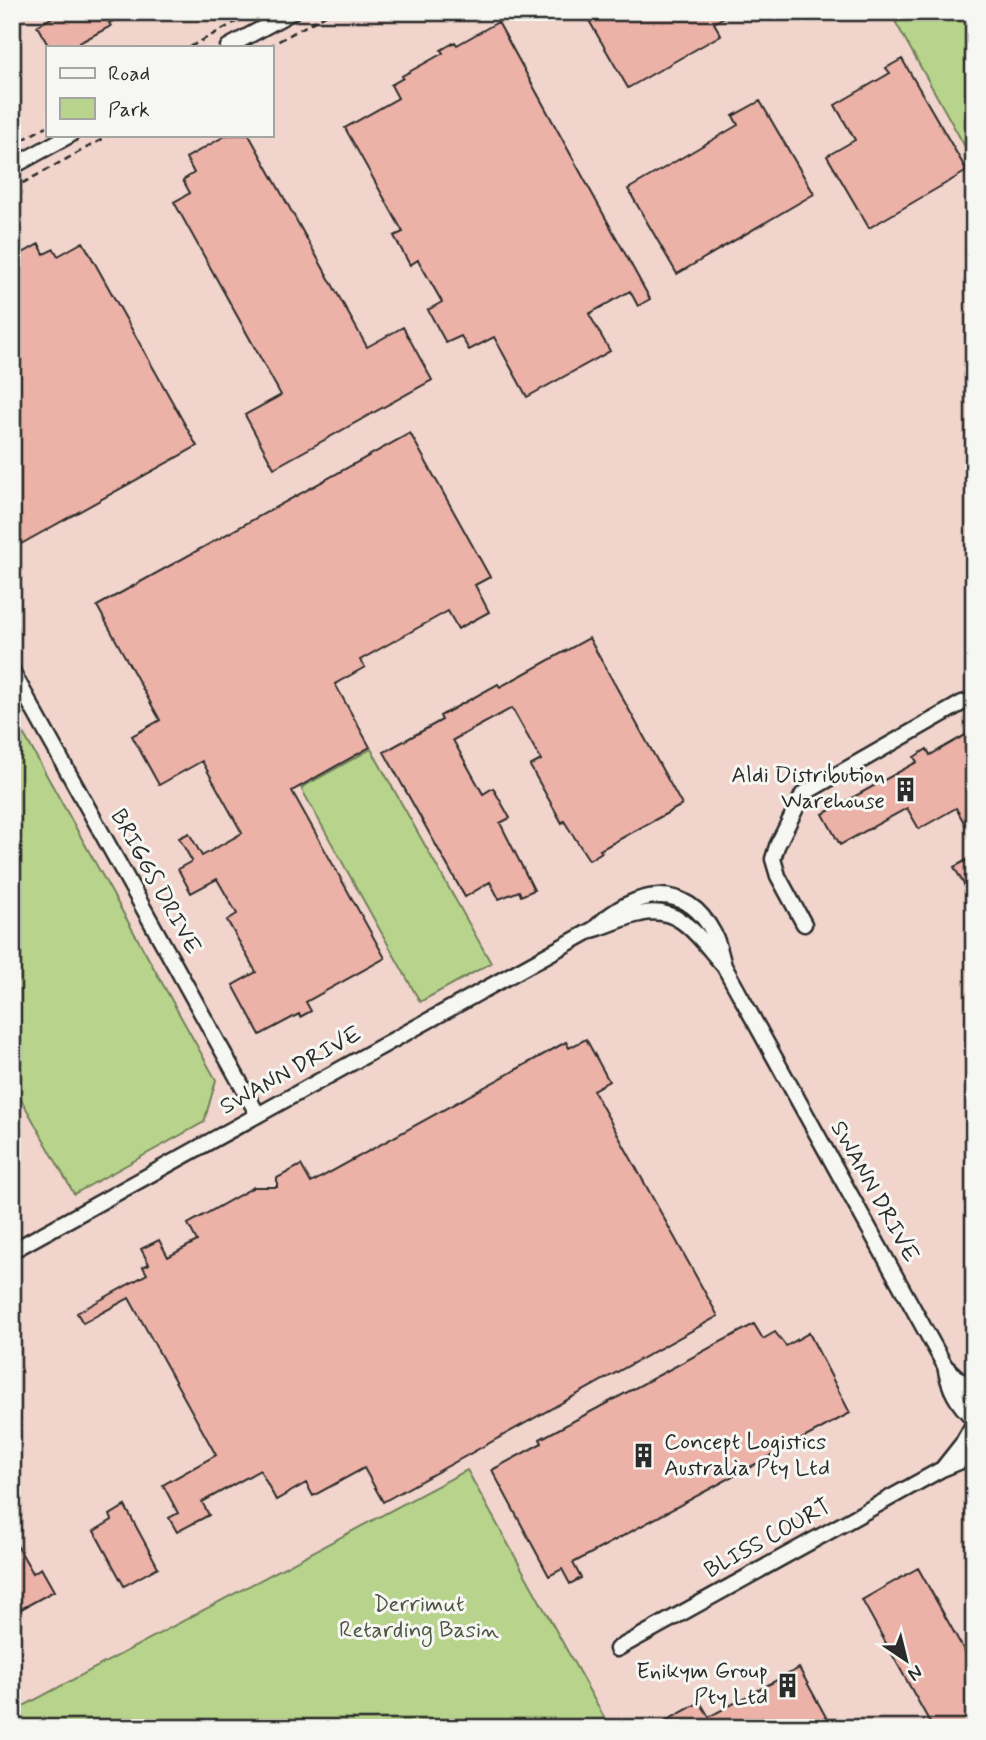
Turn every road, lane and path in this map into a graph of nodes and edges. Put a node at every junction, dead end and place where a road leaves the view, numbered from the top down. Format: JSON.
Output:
{"nodes":[{"id":1,"x":254,"y":12,"type":"edge"},
{"id":2,"x":292,"y":12,"type":"edge"},
{"id":3,"x":331,"y":12,"type":"edge"},
{"id":4,"x":192,"y":46,"type":"edge"},
{"id":5,"x":231,"y":46,"type":"edge"},
{"id":6,"x":270,"y":46,"type":"edge"},
{"id":7,"x":46,"y":127,"type":"edge"},
{"id":8,"x":68,"y":136,"type":"edge"},
{"id":9,"x":108,"y":136,"type":"edge"},
{"id":10,"x":12,"y":146,"type":"edge"},
{"id":11,"x":12,"y":167,"type":"edge"},
{"id":12,"x":12,"y":189,"type":"edge"},
{"id":13,"x":12,"y":671,"type":"edge"},
{"id":14,"x":974,"y":699,"type":"edge"},
{"id":15,"x":804,"y":924,"type":"dead end"},
{"id":16,"x":258,"y":1115,"type":"junction"},
{"id":17,"x":12,"y":1251,"type":"edge"},
{"id":18,"x":945,"y":1366,"type":"junction"},
{"id":19,"x":974,"y":1397,"type":"edge"},
{"id":20,"x":974,"y":1421,"type":"edge"},
{"id":21,"x":974,"y":1450,"type":"edge"},
{"id":22,"x":942,"y":1469,"type":"junction"},
{"id":23,"x":617,"y":1649,"type":"dead end"}],
"edges":[{"from":1,"to":4,"type":"path"},
{"from":2,"to":5,"type":"street"},
{"from":3,"to":6,"type":"path"},
{"from":7,"to":10,"type":"path"},
{"from":8,"to":11,"type":"street"},
{"from":9,"to":12,"type":"path"},
{"from":13,"to":16,"type":"street","name":"BRIGGS DRIVE"},
{"from":14,"to":15,"type":"street"},
{"from":16,"to":17,"type":"street","name":"SWANN DRIVE"},
{"from":16,"to":18,"type":"street","name":"SWANN DRIVE"},
{"from":18,"to":19,"type":"street","name":"SWANN DRIVE"},
{"from":18,"to":20,"type":"street","name":"SWANN DRIVE"},
{"from":20,"to":22,"type":"street","name":"BLISS COURT"},
{"from":21,"to":22,"type":"street","name":"BLISS COURT"},
{"from":22,"to":23,"type":"street","name":"BLISS COURT"}]}
